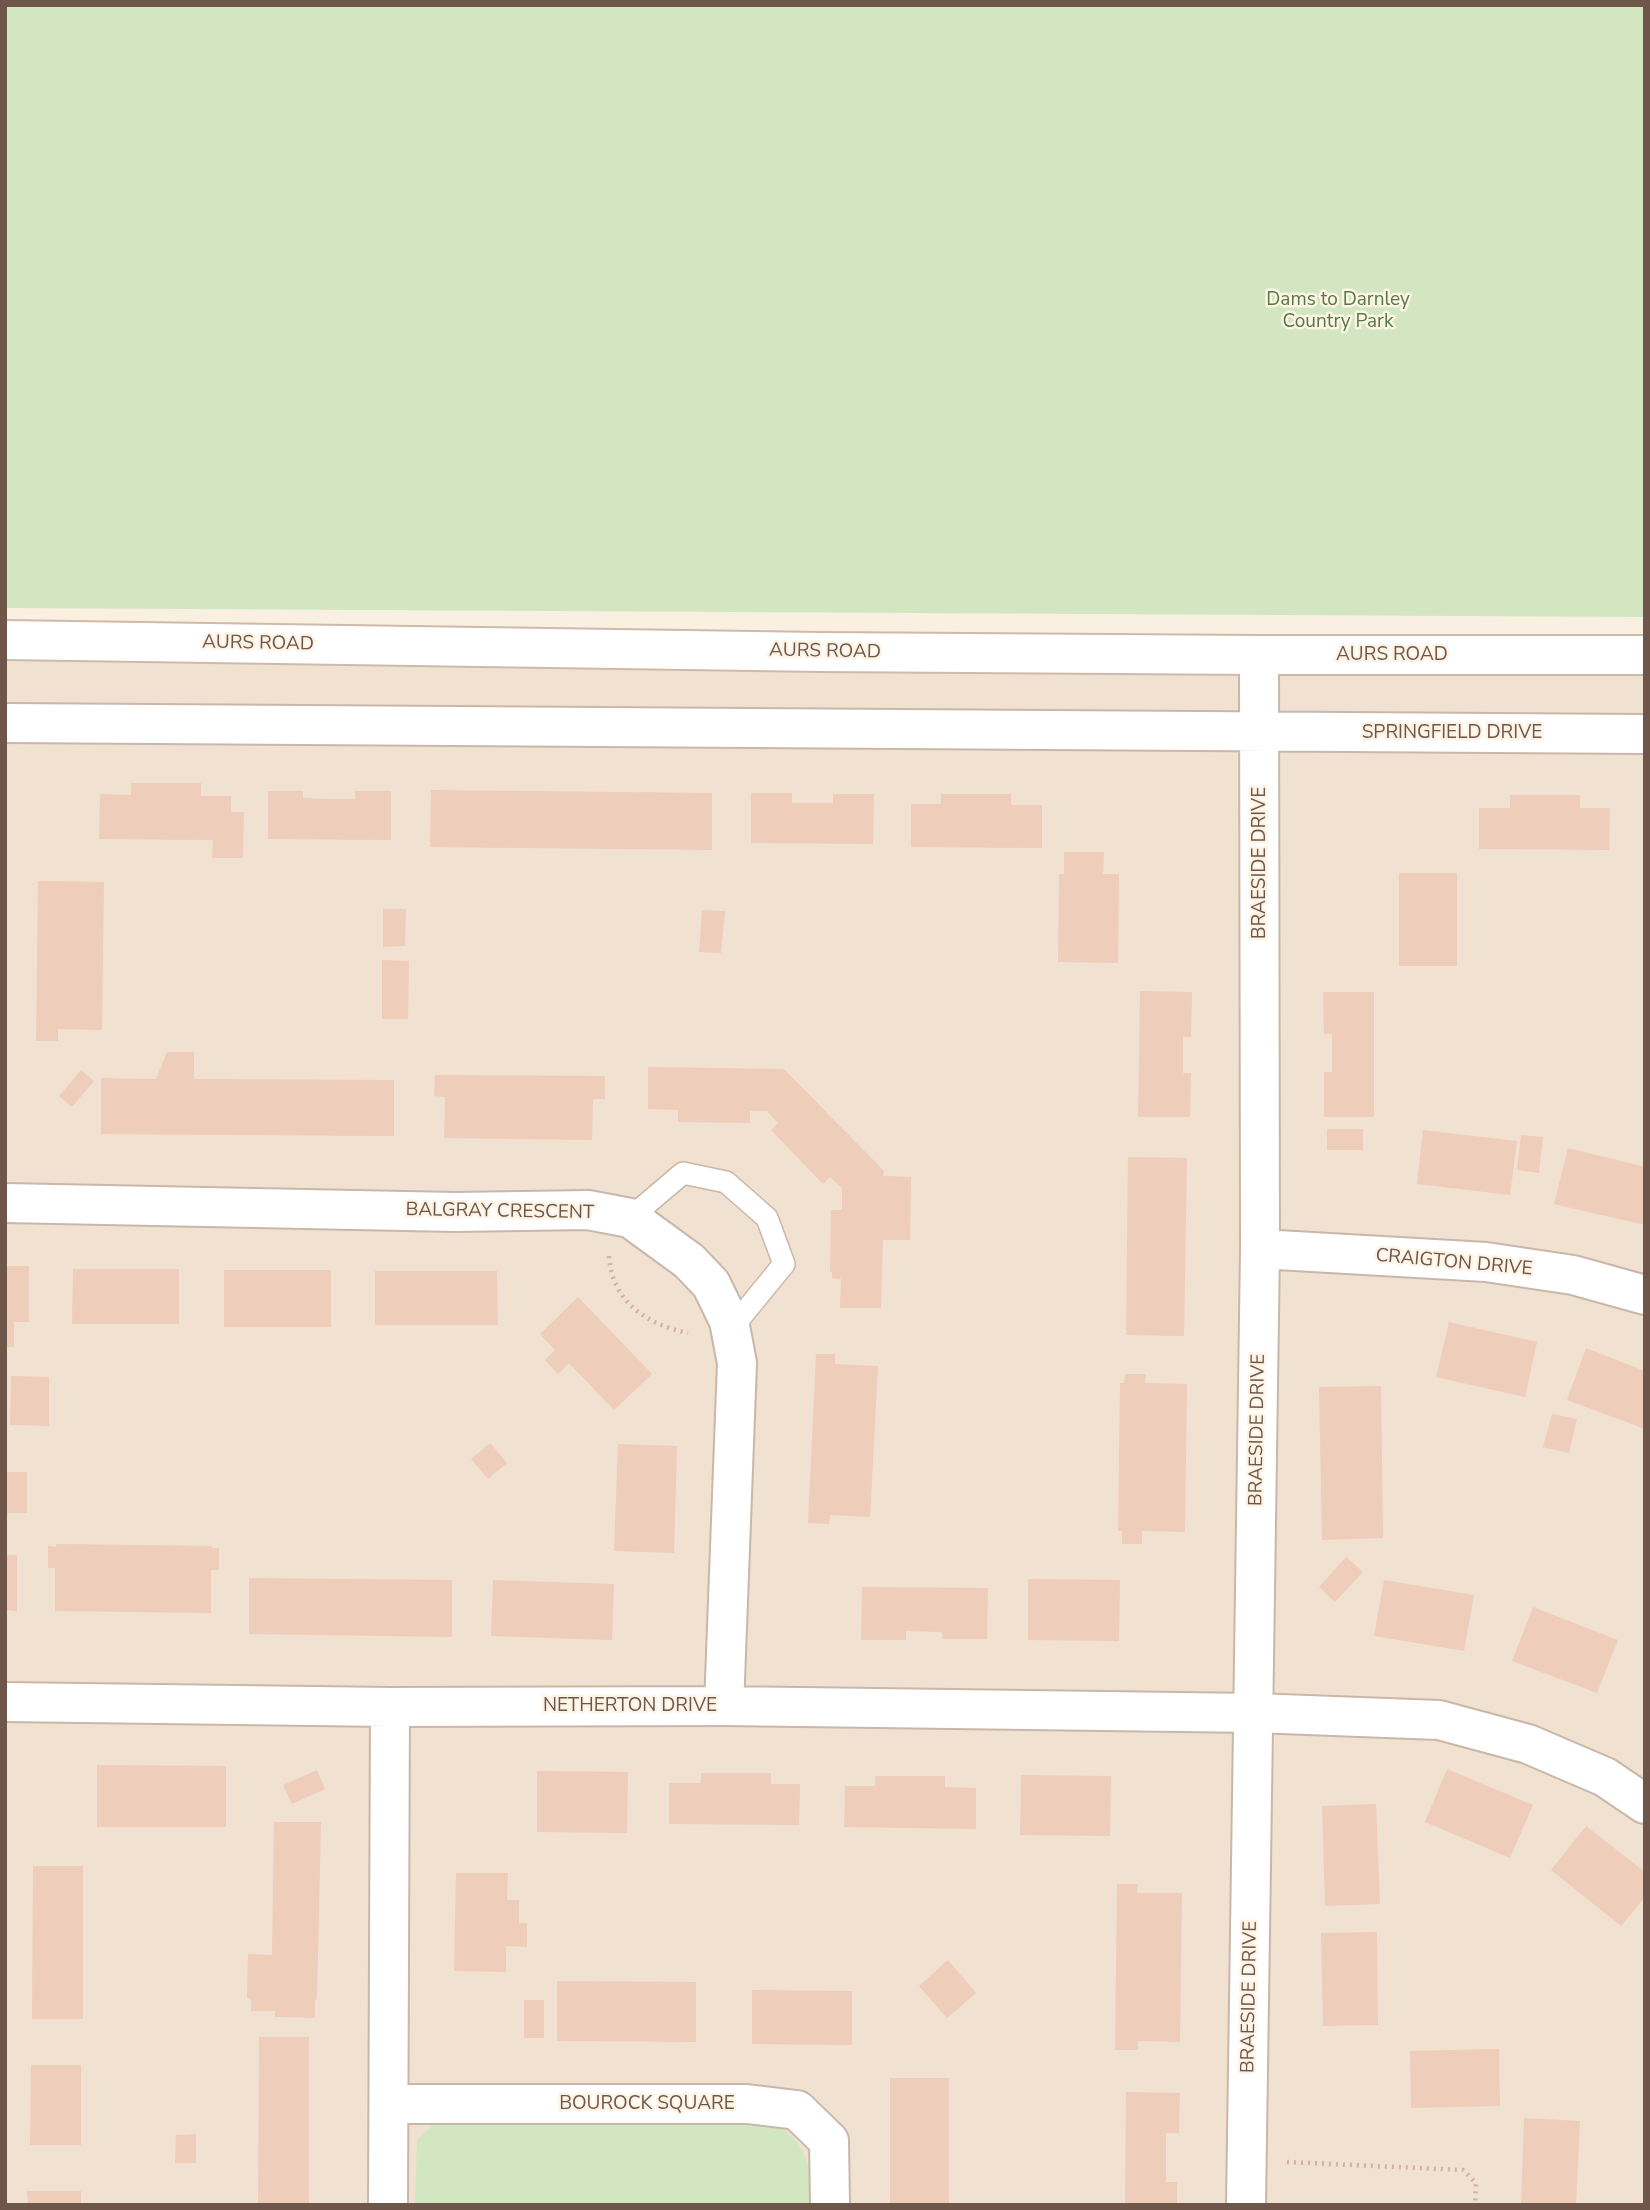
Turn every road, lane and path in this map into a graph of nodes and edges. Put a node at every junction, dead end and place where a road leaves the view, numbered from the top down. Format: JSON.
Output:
{"nodes":[{"id":1,"x":5,"y":640,"type":"edge"},
{"id":2,"x":1259,"y":655,"type":"junction"},
{"id":3,"x":1645,"y":655,"type":"edge"},
{"id":4,"x":5,"y":723,"type":"edge"},
{"id":5,"x":1259,"y":732,"type":"junction"},
{"id":6,"x":1645,"y":734,"type":"edge"},
{"id":7,"x":5,"y":1203,"type":"edge"},
{"id":8,"x":618,"y":1215,"type":"junction"},
{"id":9,"x":1260,"y":1249,"type":"junction"},
{"id":10,"x":1645,"y":1295,"type":"edge"},
{"id":11,"x":732,"y":1335,"type":"junction"},
{"id":12,"x":5,"y":1702,"type":"edge"},
{"id":13,"x":723,"y":1706,"type":"junction"},
{"id":14,"x":390,"y":1707,"type":"junction"},
{"id":15,"x":1255,"y":1713,"type":"junction"},
{"id":16,"x":1645,"y":1804,"type":"edge"},
{"id":17,"x":389,"y":2104,"type":"junction"},
{"id":18,"x":1247,"y":2160,"type":"junction"},
{"id":19,"x":388,"y":2205,"type":"edge"},
{"id":20,"x":830,"y":2205,"type":"edge"},
{"id":21,"x":1246,"y":2205,"type":"edge"},
{"id":22,"x":1475,"y":2205,"type":"edge"}],
"edges":[{"from":1,"to":2,"type":"street","name":"AURS ROAD"},
{"from":2,"to":3,"type":"street","name":"AURS ROAD"},
{"from":2,"to":5,"type":"street","name":"BRAESIDE DRIVE"},
{"from":4,"to":5,"type":"street"},
{"from":5,"to":6,"type":"street","name":"SPRINGFIELD DRIVE"},
{"from":5,"to":9,"type":"street","name":"BRAESIDE DRIVE"},
{"from":7,"to":8,"type":"street","name":"BALGRAY CRESCENT"},
{"from":8,"to":11,"type":"street"},
{"from":8,"to":11,"type":"path"},
{"from":8,"to":11,"type":"lane"},
{"from":9,"to":10,"type":"street","name":"CRAIGTON DRIVE"},
{"from":9,"to":15,"type":"street","name":"BRAESIDE DRIVE"},
{"from":11,"to":13,"type":"street"},
{"from":12,"to":14,"type":"street","name":"NETHERTON DRIVE"},
{"from":13,"to":14,"type":"street","name":"NETHERTON DRIVE"},
{"from":13,"to":15,"type":"street","name":"NETHERTON DRIVE"},
{"from":14,"to":17,"type":"street"},
{"from":15,"to":16,"type":"street","name":"NETHERTON DRIVE"},
{"from":15,"to":18,"type":"street","name":"BRAESIDE DRIVE"},
{"from":17,"to":19,"type":"street"},
{"from":17,"to":20,"type":"street","name":"BOUROCK SQUARE"},
{"from":18,"to":21,"type":"street","name":"BRAESIDE DRIVE"},
{"from":18,"to":22,"type":"path"}]}
